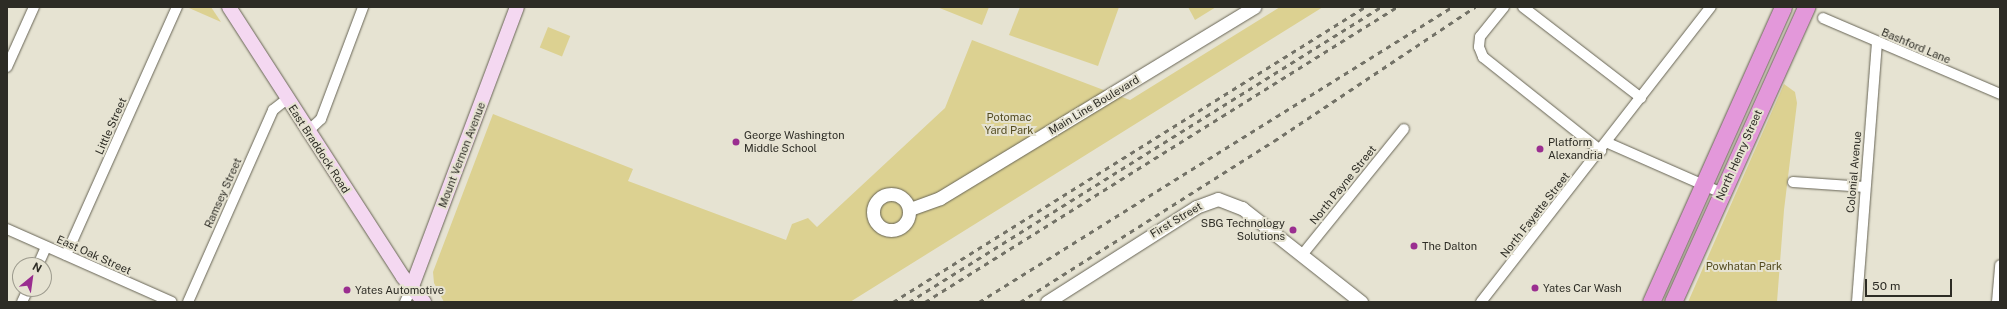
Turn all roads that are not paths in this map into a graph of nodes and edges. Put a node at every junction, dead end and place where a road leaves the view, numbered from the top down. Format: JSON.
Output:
{"nodes":[{"id":1,"x":34,"y":7,"type":"edge"},
{"id":2,"x":177,"y":7,"type":"edge"},
{"id":3,"x":229,"y":7,"type":"edge"},
{"id":4,"x":363,"y":7,"type":"edge"},
{"id":5,"x":517,"y":7,"type":"edge"},
{"id":6,"x":1254,"y":7,"type":"edge"},
{"id":7,"x":1504,"y":7,"type":"edge"},
{"id":8,"x":1523,"y":7,"type":"edge"},
{"id":9,"x":1711,"y":7,"type":"edge"},
{"id":10,"x":1778,"y":7,"type":"edge"},
{"id":11,"x":1782,"y":7,"type":"edge"},
{"id":12,"x":1806,"y":7,"type":"edge"},
{"id":13,"x":1823,"y":18,"type":"dead end"},
{"id":14,"x":1768,"y":38,"type":"junction"},
{"id":15,"x":1877,"y":43,"type":"junction"},
{"id":16,"x":8,"y":64,"type":"edge"},
{"id":17,"x":2000,"y":94,"type":"edge"},
{"id":18,"x":1641,"y":98,"type":"junction"},
{"id":19,"x":287,"y":99,"type":"junction"},
{"id":20,"x":1404,"y":129,"type":"dead end"},
{"id":21,"x":307,"y":132,"type":"junction"},
{"id":22,"x":1604,"y":147,"type":"junction"},
{"id":23,"x":1793,"y":182,"type":"dead end"},
{"id":24,"x":1704,"y":185,"type":"junction"},
{"id":25,"x":1865,"y":187,"type":"junction"},
{"id":26,"x":1722,"y":193,"type":"junction"},
{"id":27,"x":910,"y":209,"type":"dead end"},
{"id":28,"x":7,"y":229,"type":"edge"},
{"id":29,"x":46,"y":247,"type":"junction"},
{"id":30,"x":66,"y":255,"type":"junction"},
{"id":31,"x":1302,"y":255,"type":"junction"},
{"id":32,"x":42,"y":257,"type":"edge"},
{"id":33,"x":2000,"y":265,"type":"edge"},
{"id":34,"x":411,"y":298,"type":"edge"},
{"id":35,"x":172,"y":302,"type":"edge"},
{"id":36,"x":188,"y":302,"type":"edge"},
{"id":37,"x":424,"y":302,"type":"edge"},
{"id":38,"x":1047,"y":302,"type":"edge"},
{"id":39,"x":1361,"y":302,"type":"edge"},
{"id":40,"x":1481,"y":302,"type":"edge"},
{"id":41,"x":1651,"y":302,"type":"edge"},
{"id":42,"x":1673,"y":302,"type":"edge"},
{"id":43,"x":1857,"y":302,"type":"edge"},
{"id":44,"x":1997,"y":302,"type":"edge"}],
"edges":[{"from":1,"to":16,"type":"street"},
{"from":2,"to":30,"type":"street","name":"Little Street"},
{"from":3,"to":19,"type":"main road","name":"East Braddock Road"},
{"from":4,"to":21,"type":"street"},
{"from":5,"to":34,"type":"main road","name":"Mount Vernon Avenue"},
{"from":6,"to":27,"type":"street","name":"Main Line Boulevard"},
{"from":7,"to":22,"type":"street"},
{"from":8,"to":18,"type":"street"},
{"from":9,"to":18,"type":"street","name":"North Fayette Street"},
{"from":10,"to":14,"type":"highway"},
{"from":11,"to":14,"type":"highway","name":"North Henry Street"},
{"from":12,"to":26,"type":"highway","name":"North Henry Street"},
{"from":13,"to":15,"type":"street","name":"Bashford Lane"},
{"from":14,"to":24,"type":"highway","name":"North Henry Street"},
{"from":15,"to":17,"type":"street","name":"Bashford Lane"},
{"from":15,"to":25,"type":"street","name":"Colonial Avenue"},
{"from":18,"to":22,"type":"street","name":"North Fayette Street"},
{"from":19,"to":21,"type":"main road","name":"East Braddock Road"},
{"from":19,"to":36,"type":"street","name":"Ramsey Street"},
{"from":20,"to":31,"type":"street","name":"North Payne Street"},
{"from":21,"to":34,"type":"main road","name":"East Braddock Road"},
{"from":22,"to":24,"type":"street"},
{"from":22,"to":40,"type":"street","name":"North Fayette Street"},
{"from":23,"to":25,"type":"street"},
{"from":24,"to":26,"type":"street"},
{"from":24,"to":41,"type":"highway","name":"North Henry Street"},
{"from":25,"to":43,"type":"street","name":"Colonial Avenue"},
{"from":26,"to":42,"type":"highway","name":"North Henry Street"},
{"from":28,"to":29,"type":"street","name":"East Oak Street"},
{"from":29,"to":30,"type":"street","name":"East Oak Street"},
{"from":29,"to":32,"type":"street"},
{"from":30,"to":35,"type":"street","name":"East Oak Street"},
{"from":31,"to":38,"type":"street","name":"First Street"},
{"from":31,"to":39,"type":"street","name":"First Street"},
{"from":33,"to":44,"type":"street"},
{"from":34,"to":37,"type":"main road","name":"East Braddock Road"}]}
